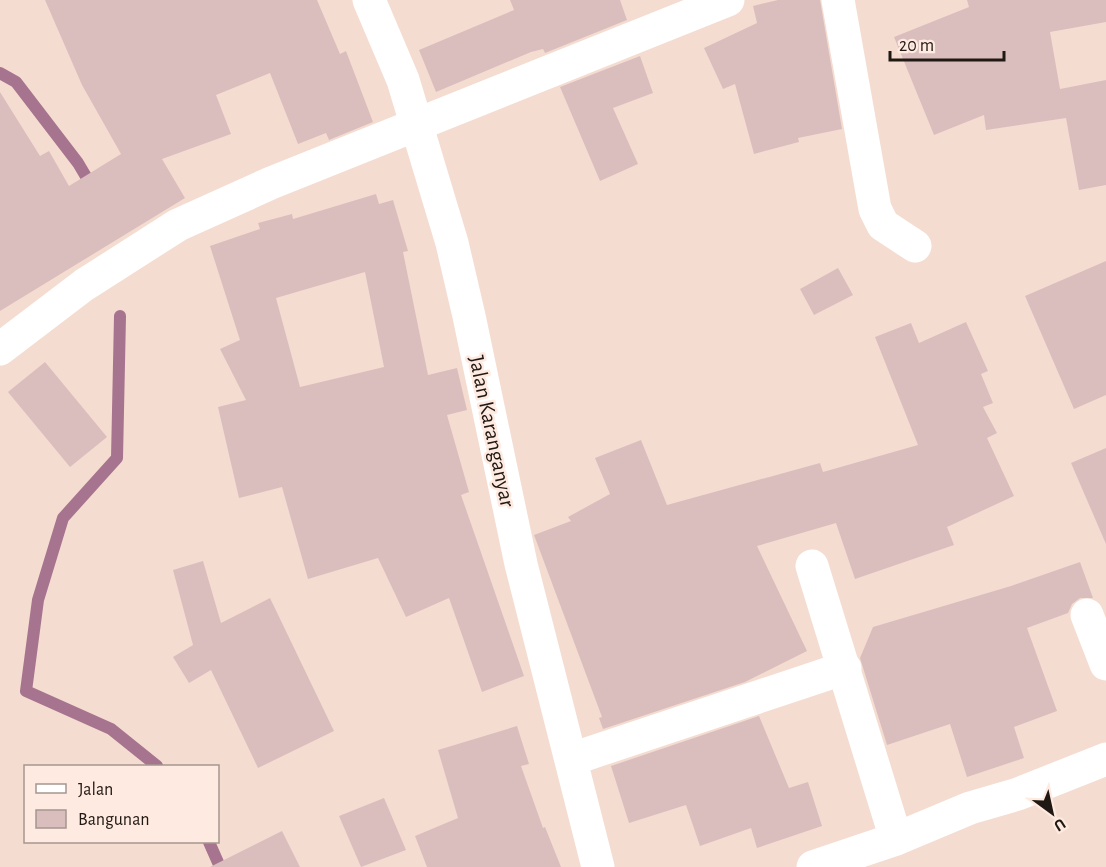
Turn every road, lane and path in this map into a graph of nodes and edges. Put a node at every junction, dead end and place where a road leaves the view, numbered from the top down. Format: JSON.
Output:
{"nodes":[{"id":1,"x":369,"y":0,"type":"edge"},
{"id":2,"x":728,"y":0,"type":"edge"},
{"id":3,"x":838,"y":0,"type":"edge"},
{"id":4,"x":416,"y":124,"type":"junction"},
{"id":5,"x":915,"y":246,"type":"dead end"},
{"id":6,"x":0,"y":349,"type":"edge"},
{"id":7,"x":812,"y":566,"type":"dead end"},
{"id":8,"x":1087,"y":615,"type":"dead end"},
{"id":9,"x":1106,"y":664,"type":"edge"},
{"id":10,"x":845,"y":668,"type":"junction"},
{"id":11,"x":572,"y":759,"type":"junction"},
{"id":12,"x":1106,"y":759,"type":"edge"},
{"id":13,"x":896,"y":839,"type":"junction"},
{"id":14,"x":821,"y":866,"type":"edge"},
{"id":15,"x":598,"y":867,"type":"edge"}],
"edges":[{"from":1,"to":4,"type":"street","name":"Jalan Karanganyar"},
{"from":2,"to":4,"type":"street"},
{"from":3,"to":5,"type":"street"},
{"from":4,"to":6,"type":"street"},
{"from":4,"to":11,"type":"street","name":"Jalan Karanganyar"},
{"from":7,"to":10,"type":"street"},
{"from":8,"to":9,"type":"street"},
{"from":10,"to":11,"type":"street"},
{"from":10,"to":13,"type":"street"},
{"from":11,"to":15,"type":"street","name":"Jalan Karanganyar"},
{"from":12,"to":13,"type":"street"},
{"from":13,"to":14,"type":"street"}]}
